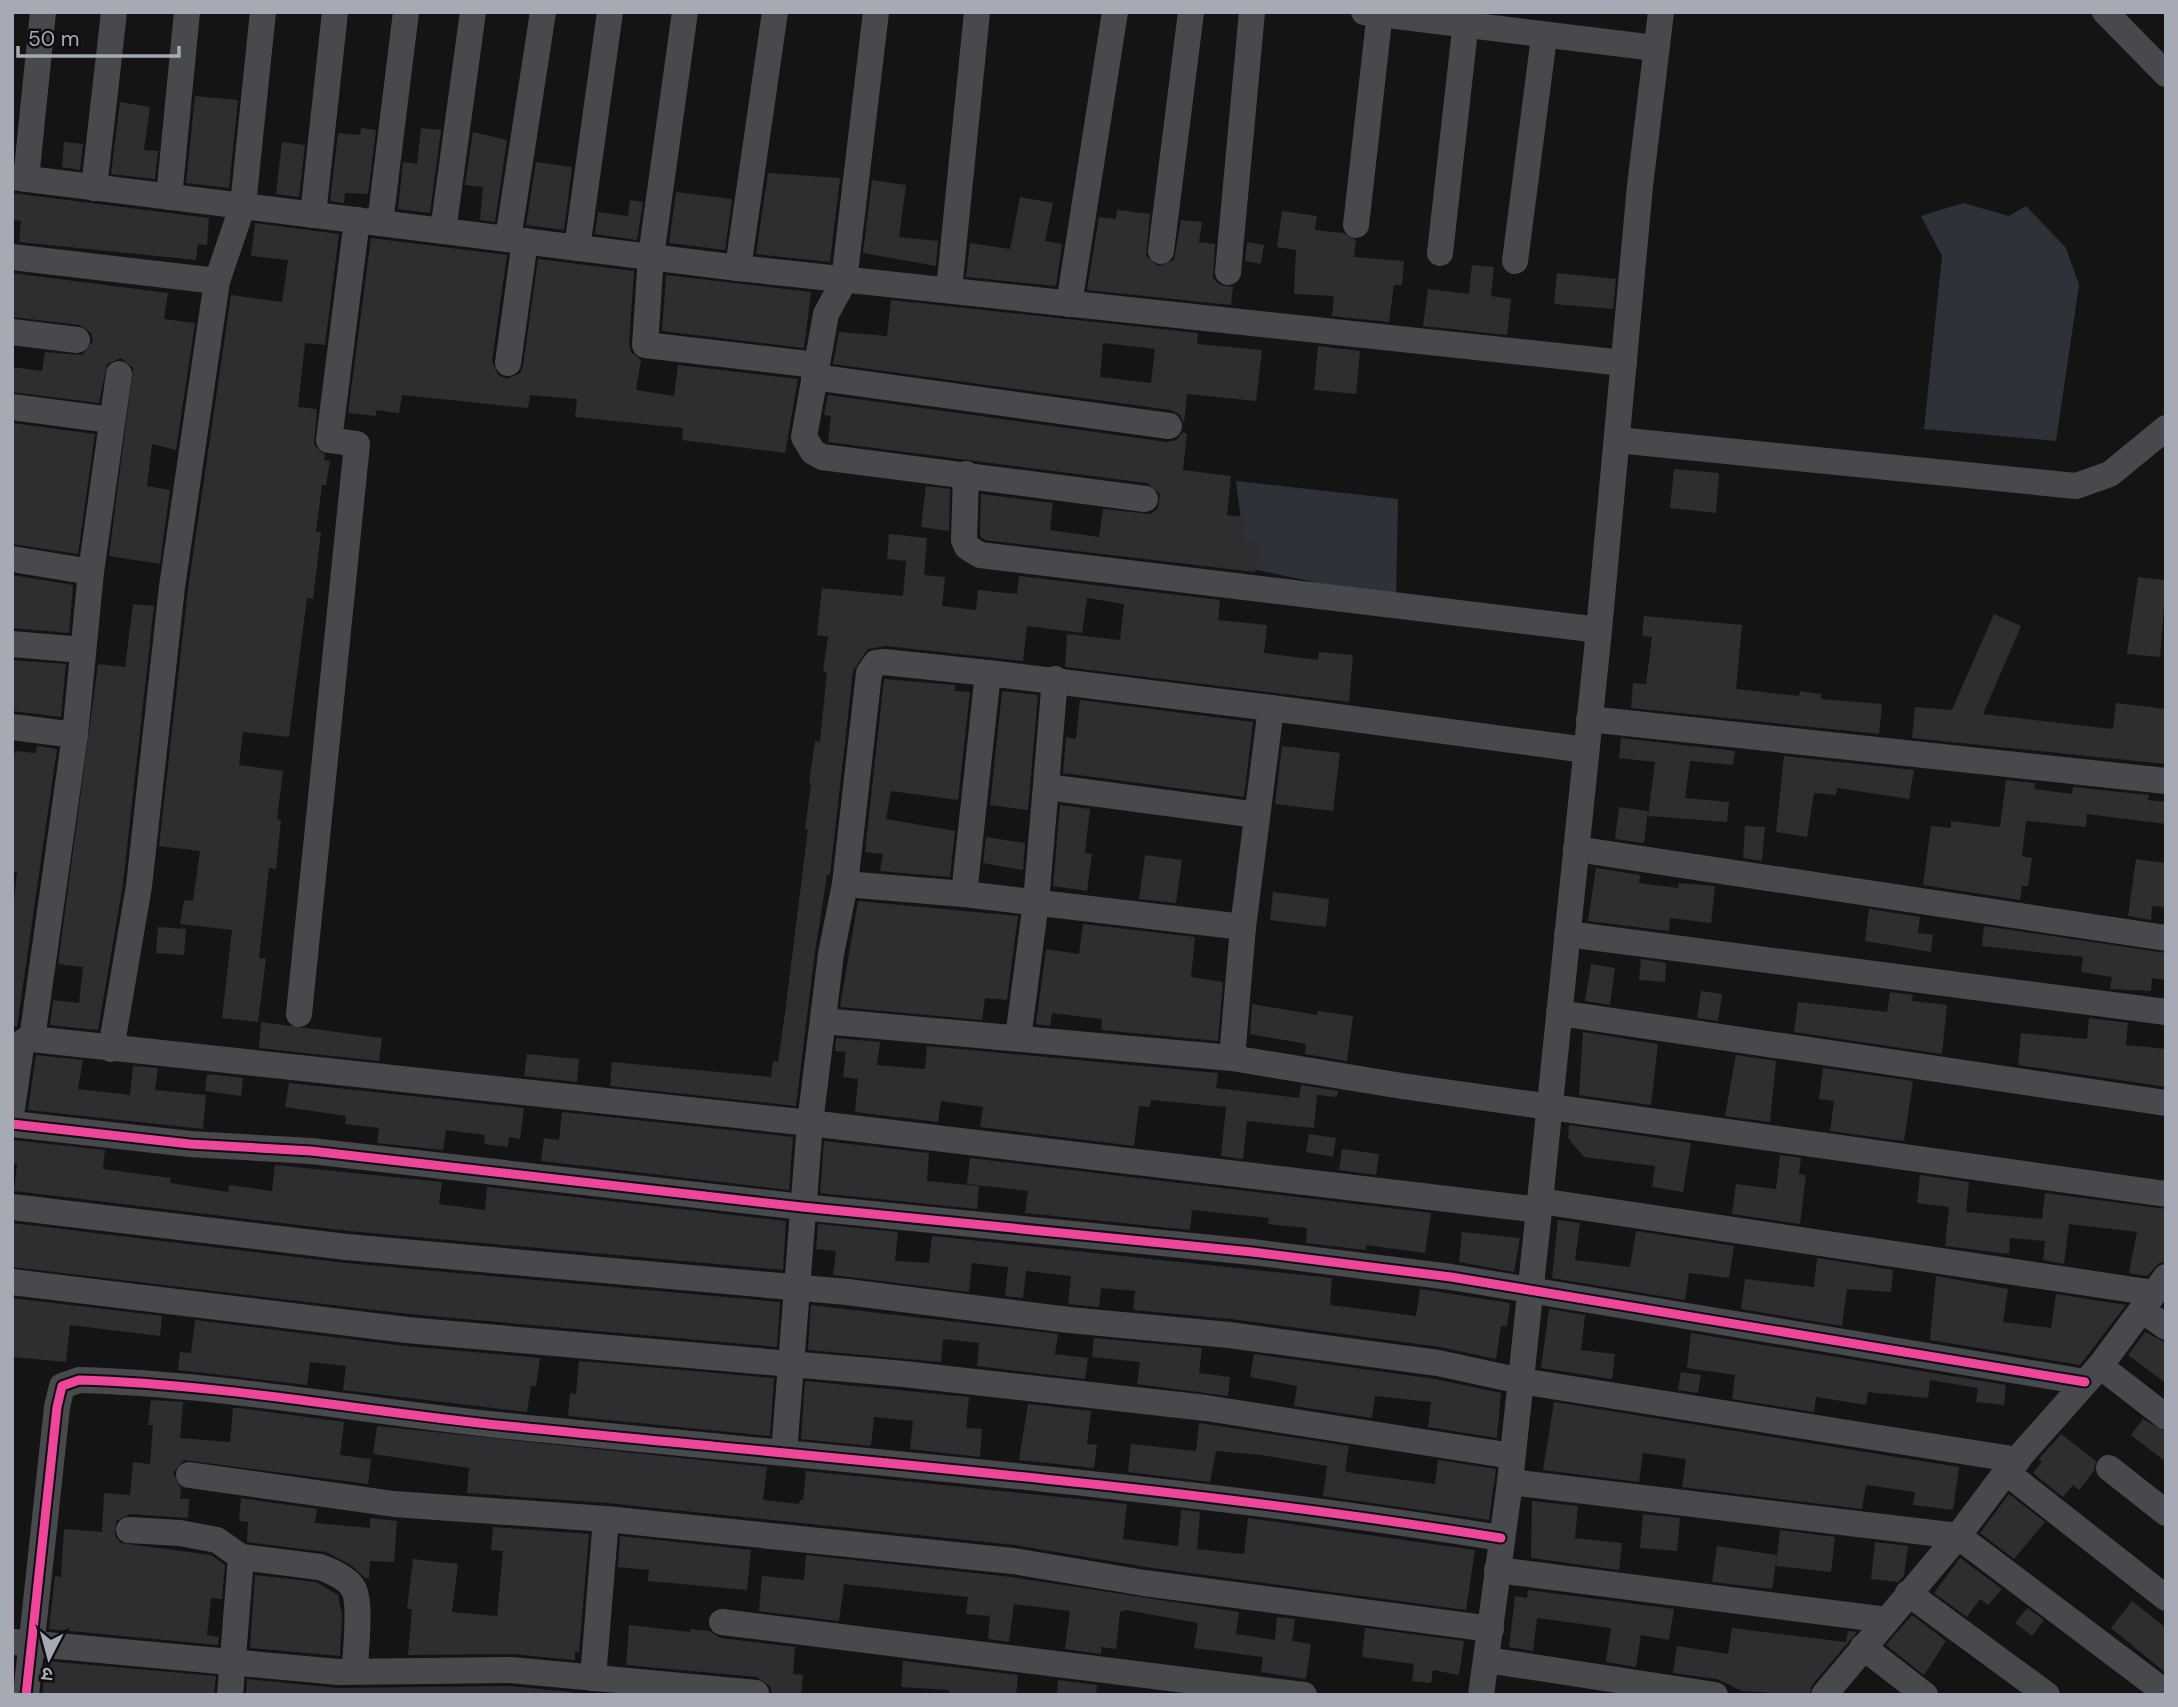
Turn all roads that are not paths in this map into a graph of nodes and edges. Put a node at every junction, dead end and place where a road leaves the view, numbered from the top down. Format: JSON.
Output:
{"nodes":[{"id":1,"x":43,"y":12,"type":"edge"},
{"id":2,"x":114,"y":12,"type":"edge"},
{"id":3,"x":187,"y":12,"type":"edge"},
{"id":4,"x":263,"y":12,"type":"edge"},
{"id":5,"x":335,"y":12,"type":"edge"},
{"id":6,"x":407,"y":12,"type":"edge"},
{"id":7,"x":473,"y":12,"type":"edge"},
{"id":8,"x":543,"y":12,"type":"edge"},
{"id":9,"x":610,"y":12,"type":"edge"},
{"id":10,"x":685,"y":12,"type":"edge"},
{"id":11,"x":775,"y":12,"type":"edge"},
{"id":12,"x":876,"y":12,"type":"edge"},
{"id":13,"x":977,"y":12,"type":"edge"},
{"id":14,"x":1115,"y":12,"type":"edge"},
{"id":15,"x":1191,"y":12,"type":"edge"},
{"id":16,"x":1252,"y":12,"type":"edge"},
{"id":17,"x":1661,"y":12,"type":"edge"},
{"id":18,"x":2105,"y":12,"type":"edge"},
{"id":19,"x":1374,"y":13,"type":"edge"},
{"id":20,"x":1466,"y":19,"type":"edge"},
{"id":21,"x":1544,"y":37,"type":"junction"},
{"id":22,"x":1655,"y":48,"type":"junction"},
{"id":23,"x":2166,"y":74,"type":"edge"},
{"id":24,"x":19,"y":178,"type":"edge"},
{"id":25,"x":94,"y":188,"type":"junction"},
{"id":26,"x":169,"y":197,"type":"junction"},
{"id":27,"x":243,"y":205,"type":"junction"},
{"id":28,"x":313,"y":215,"type":"junction"},
{"id":29,"x":368,"y":222,"type":"junction"},
{"id":30,"x":1356,"y":225,"type":"dead end"},
{"id":31,"x":443,"y":231,"type":"junction"},
{"id":32,"x":516,"y":240,"type":"junction"},
{"id":33,"x":577,"y":248,"type":"junction"},
{"id":34,"x":1161,"y":251,"type":"dead end"},
{"id":35,"x":1440,"y":253,"type":"dead end"},
{"id":36,"x":651,"y":256,"type":"junction"},
{"id":37,"x":12,"y":257,"type":"edge"},
{"id":38,"x":1515,"y":261,"type":"dead end"},
{"id":39,"x":738,"y":268,"type":"junction"},
{"id":40,"x":1228,"y":272,"type":"dead end"},
{"id":41,"x":217,"y":281,"type":"junction"},
{"id":42,"x":844,"y":281,"type":"junction"},
{"id":43,"x":949,"y":290,"type":"junction"},
{"id":44,"x":1069,"y":304,"type":"junction"},
{"id":45,"x":12,"y":332,"type":"edge"},
{"id":46,"x":77,"y":340,"type":"dead end"},
{"id":47,"x":508,"y":363,"type":"dead end"},
{"id":48,"x":1624,"y":363,"type":"junction"},
{"id":49,"x":815,"y":371,"type":"junction"},
{"id":50,"x":119,"y":374,"type":"dead end"},
{"id":51,"x":12,"y":407,"type":"edge"},
{"id":52,"x":111,"y":420,"type":"junction"},
{"id":53,"x":1169,"y":426,"type":"dead end"},
{"id":54,"x":2166,"y":428,"type":"edge"},
{"id":55,"x":1617,"y":440,"type":"junction"},
{"id":56,"x":965,"y":474,"type":"junction"},
{"id":57,"x":1144,"y":499,"type":"dead end"},
{"id":58,"x":12,"y":559,"type":"edge"},
{"id":59,"x":91,"y":572,"type":"junction"},
{"id":60,"x":1599,"y":630,"type":"junction"},
{"id":61,"x":12,"y":645,"type":"edge"},
{"id":62,"x":83,"y":650,"type":"junction"},
{"id":63,"x":988,"y":673,"type":"junction"},
{"id":64,"x":1055,"y":679,"type":"junction"},
{"id":65,"x":1272,"y":708,"type":"junction"},
{"id":66,"x":1589,"y":719,"type":"junction"},
{"id":67,"x":12,"y":727,"type":"edge"},
{"id":68,"x":75,"y":735,"type":"junction"},
{"id":69,"x":1586,"y":750,"type":"junction"},
{"id":70,"x":2166,"y":781,"type":"edge"},
{"id":71,"x":1046,"y":787,"type":"junction"},
{"id":72,"x":1257,"y":815,"type":"junction"},
{"id":73,"x":1576,"y":849,"type":"junction"},
{"id":74,"x":845,"y":884,"type":"junction"},
{"id":75,"x":964,"y":894,"type":"junction"},
{"id":76,"x":1036,"y":902,"type":"junction"},
{"id":77,"x":1243,"y":927,"type":"junction"},
{"id":78,"x":1567,"y":934,"type":"junction"},
{"id":79,"x":2166,"y":938,"type":"edge"},
{"id":80,"x":2166,"y":1012,"type":"edge"},
{"id":81,"x":1559,"y":1013,"type":"junction"},
{"id":82,"x":299,"y":1014,"type":"dead end"},
{"id":83,"x":823,"y":1021,"type":"junction"},
{"id":84,"x":1018,"y":1038,"type":"junction"},
{"id":85,"x":32,"y":1039,"type":"junction"},
{"id":86,"x":111,"y":1049,"type":"junction"},
{"id":87,"x":1231,"y":1058,"type":"junction"},
{"id":88,"x":2166,"y":1103,"type":"edge"},
{"id":89,"x":12,"y":1106,"type":"edge"},
{"id":90,"x":1550,"y":1106,"type":"junction"},
{"id":91,"x":810,"y":1123,"type":"junction"},
{"id":92,"x":12,"y":1124,"type":"edge"},
{"id":93,"x":2166,"y":1194,"type":"edge"},
{"id":94,"x":1539,"y":1206,"type":"junction"},
{"id":95,"x":12,"y":1207,"type":"edge"},
{"id":96,"x":802,"y":1207,"type":"junction"},
{"id":97,"x":12,"y":1282,"type":"edge"},
{"id":98,"x":796,"y":1289,"type":"junction"},
{"id":99,"x":1530,"y":1292,"type":"junction"},
{"id":100,"x":2154,"y":1293,"type":"edge"},
{"id":101,"x":2166,"y":1327,"type":"edge"},
{"id":102,"x":792,"y":1363,"type":"junction"},
{"id":103,"x":2092,"y":1374,"type":"junction"},
{"id":104,"x":1521,"y":1381,"type":"junction"},
{"id":105,"x":2166,"y":1417,"type":"edge"},
{"id":106,"x":785,"y":1453,"type":"junction"},
{"id":107,"x":2012,"y":1466,"type":"junction"},
{"id":108,"x":2109,"y":1468,"type":"dead end"},
{"id":109,"x":1511,"y":1469,"type":"junction"},
{"id":110,"x":189,"y":1475,"type":"dead end"},
{"id":111,"x":2166,"y":1513,"type":"edge"},
{"id":112,"x":606,"y":1520,"type":"junction"},
{"id":113,"x":129,"y":1530,"type":"dead end"},
{"id":114,"x":1958,"y":1536,"type":"junction"},
{"id":115,"x":1501,"y":1538,"type":"junction"},
{"id":116,"x":241,"y":1557,"type":"junction"},
{"id":117,"x":1497,"y":1570,"type":"junction"},
{"id":118,"x":1908,"y":1593,"type":"junction"},
{"id":119,"x":2166,"y":1598,"type":"edge"},
{"id":120,"x":1887,"y":1620,"type":"junction"},
{"id":121,"x":722,"y":1622,"type":"dead end"},
{"id":122,"x":1491,"y":1629,"type":"junction"},
{"id":123,"x":21,"y":1643,"type":"edge"},
{"id":124,"x":1863,"y":1647,"type":"junction"},
{"id":125,"x":1487,"y":1660,"type":"junction"},
{"id":126,"x":233,"y":1662,"type":"junction"},
{"id":127,"x":355,"y":1671,"type":"junction"},
{"id":128,"x":605,"y":1684,"type":"edge"},
{"id":129,"x":692,"y":1691,"type":"edge"},
{"id":130,"x":756,"y":1693,"type":"dead end"},
{"id":131,"x":2166,"y":1693,"type":"edge"},
{"id":132,"x":26,"y":1695,"type":"edge"},
{"id":133,"x":230,"y":1695,"type":"edge"},
{"id":134,"x":1304,"y":1695,"type":"edge"},
{"id":135,"x":1481,"y":1695,"type":"edge"},
{"id":136,"x":1714,"y":1695,"type":"edge"},
{"id":137,"x":1824,"y":1695,"type":"edge"},
{"id":138,"x":1924,"y":1695,"type":"edge"},
{"id":139,"x":2047,"y":1695,"type":"edge"}],
"edges":[{"from":1,"to":24,"type":"street"},
{"from":2,"to":25,"type":"street"},
{"from":3,"to":26,"type":"street"},
{"from":4,"to":27,"type":"street"},
{"from":5,"to":28,"type":"street"},
{"from":6,"to":29,"type":"street"},
{"from":7,"to":31,"type":"street"},
{"from":8,"to":32,"type":"street"},
{"from":9,"to":33,"type":"street"},
{"from":10,"to":36,"type":"street"},
{"from":11,"to":39,"type":"street"},
{"from":12,"to":42,"type":"street"},
{"from":13,"to":43,"type":"street"},
{"from":14,"to":44,"type":"street"},
{"from":15,"to":34,"type":"street"},
{"from":16,"to":40,"type":"street"},
{"from":17,"to":22,"type":"street"},
{"from":18,"to":23,"type":"street"},
{"from":19,"to":20,"type":"street"},
{"from":19,"to":30,"type":"street"},
{"from":20,"to":21,"type":"street"},
{"from":20,"to":35,"type":"street"},
{"from":21,"to":22,"type":"street"},
{"from":21,"to":38,"type":"street"},
{"from":22,"to":48,"type":"street"},
{"from":24,"to":25,"type":"street"},
{"from":25,"to":26,"type":"street"},
{"from":26,"to":27,"type":"street"},
{"from":27,"to":28,"type":"street"},
{"from":27,"to":41,"type":"street"},
{"from":28,"to":29,"type":"street"},
{"from":29,"to":31,"type":"street"},
{"from":29,"to":82,"type":"street"},
{"from":31,"to":32,"type":"street"},
{"from":32,"to":33,"type":"street"},
{"from":32,"to":47,"type":"street"},
{"from":33,"to":36,"type":"street"},
{"from":36,"to":39,"type":"street"},
{"from":36,"to":49,"type":"street"},
{"from":37,"to":41,"type":"street"},
{"from":39,"to":42,"type":"street"},
{"from":41,"to":86,"type":"street"},
{"from":42,"to":43,"type":"street"},
{"from":42,"to":49,"type":"street"},
{"from":43,"to":44,"type":"street"},
{"from":44,"to":48,"type":"street"},
{"from":45,"to":46,"type":"street"},
{"from":48,"to":55,"type":"street"},
{"from":49,"to":53,"type":"street"},
{"from":49,"to":56,"type":"street"},
{"from":50,"to":52,"type":"street"},
{"from":51,"to":52,"type":"street"},
{"from":52,"to":59,"type":"street"},
{"from":54,"to":55,"type":"street"},
{"from":55,"to":60,"type":"street"},
{"from":56,"to":57,"type":"street"},
{"from":56,"to":60,"type":"street"},
{"from":58,"to":59,"type":"street"},
{"from":59,"to":62,"type":"street"},
{"from":60,"to":66,"type":"street"},
{"from":61,"to":62,"type":"street"},
{"from":62,"to":68,"type":"street"},
{"from":63,"to":64,"type":"street"},
{"from":63,"to":74,"type":"street"},
{"from":63,"to":75,"type":"street"},
{"from":64,"to":65,"type":"street"},
{"from":64,"to":71,"type":"street"},
{"from":65,"to":69,"type":"street"},
{"from":65,"to":72,"type":"street"},
{"from":66,"to":69,"type":"street"},
{"from":66,"to":70,"type":"street"},
{"from":67,"to":68,"type":"street"},
{"from":68,"to":85,"type":"street"},
{"from":69,"to":73,"type":"street"},
{"from":71,"to":72,"type":"street"},
{"from":71,"to":76,"type":"street"},
{"from":72,"to":77,"type":"street"},
{"from":73,"to":78,"type":"street"},
{"from":73,"to":79,"type":"street"},
{"from":74,"to":75,"type":"street"},
{"from":74,"to":83,"type":"street"},
{"from":75,"to":76,"type":"street"},
{"from":76,"to":77,"type":"street"},
{"from":76,"to":84,"type":"street"},
{"from":77,"to":87,"type":"street"},
{"from":78,"to":80,"type":"street"},
{"from":78,"to":81,"type":"street"},
{"from":81,"to":88,"type":"street"},
{"from":81,"to":90,"type":"street"},
{"from":83,"to":84,"type":"street"},
{"from":83,"to":91,"type":"street"},
{"from":84,"to":87,"type":"street"},
{"from":85,"to":86,"type":"street"},
{"from":85,"to":89,"type":"street"},
{"from":86,"to":91,"type":"street"},
{"from":87,"to":90,"type":"street"},
{"from":90,"to":93,"type":"street"},
{"from":90,"to":94,"type":"street"},
{"from":91,"to":94,"type":"street"},
{"from":91,"to":96,"type":"street"},
{"from":92,"to":96,"type":"street"},
{"from":94,"to":99,"type":"street"},
{"from":94,"to":100,"type":"street"},
{"from":95,"to":98,"type":"street"},
{"from":96,"to":98,"type":"street"},
{"from":96,"to":99,"type":"street"},
{"from":97,"to":102,"type":"street"},
{"from":98,"to":102,"type":"street"},
{"from":98,"to":104,"type":"street"},
{"from":99,"to":103,"type":"street"},
{"from":99,"to":104,"type":"street"},
{"from":100,"to":101,"type":"street"},
{"from":100,"to":103,"type":"street"},
{"from":102,"to":106,"type":"street"},
{"from":102,"to":109,"type":"street"},
{"from":103,"to":105,"type":"street"},
{"from":103,"to":107,"type":"street"},
{"from":104,"to":107,"type":"street"},
{"from":104,"to":109,"type":"street"},
{"from":106,"to":115,"type":"street"},
{"from":106,"to":123,"type":"street"},
{"from":107,"to":114,"type":"street"},
{"from":107,"to":119,"type":"street"},
{"from":108,"to":111,"type":"street"},
{"from":109,"to":114,"type":"street"},
{"from":109,"to":115,"type":"street"},
{"from":110,"to":112,"type":"street"},
{"from":112,"to":122,"type":"street"},
{"from":112,"to":128,"type":"street"},
{"from":113,"to":116,"type":"street"},
{"from":114,"to":118,"type":"street"},
{"from":114,"to":131,"type":"street"},
{"from":115,"to":117,"type":"street"},
{"from":116,"to":126,"type":"street"},
{"from":116,"to":127,"type":"street"},
{"from":117,"to":120,"type":"street"},
{"from":117,"to":122,"type":"street"},
{"from":118,"to":120,"type":"street"},
{"from":118,"to":139,"type":"street"},
{"from":120,"to":124,"type":"street"},
{"from":121,"to":134,"type":"street"},
{"from":122,"to":125,"type":"street"},
{"from":123,"to":126,"type":"street"},
{"from":123,"to":132,"type":"street"},
{"from":124,"to":137,"type":"street"},
{"from":124,"to":138,"type":"street"},
{"from":125,"to":135,"type":"street"},
{"from":125,"to":136,"type":"street"},
{"from":126,"to":127,"type":"street"},
{"from":126,"to":133,"type":"street"},
{"from":127,"to":128,"type":"street"},
{"from":128,"to":129,"type":"street"},
{"from":129,"to":130,"type":"street"}]}
